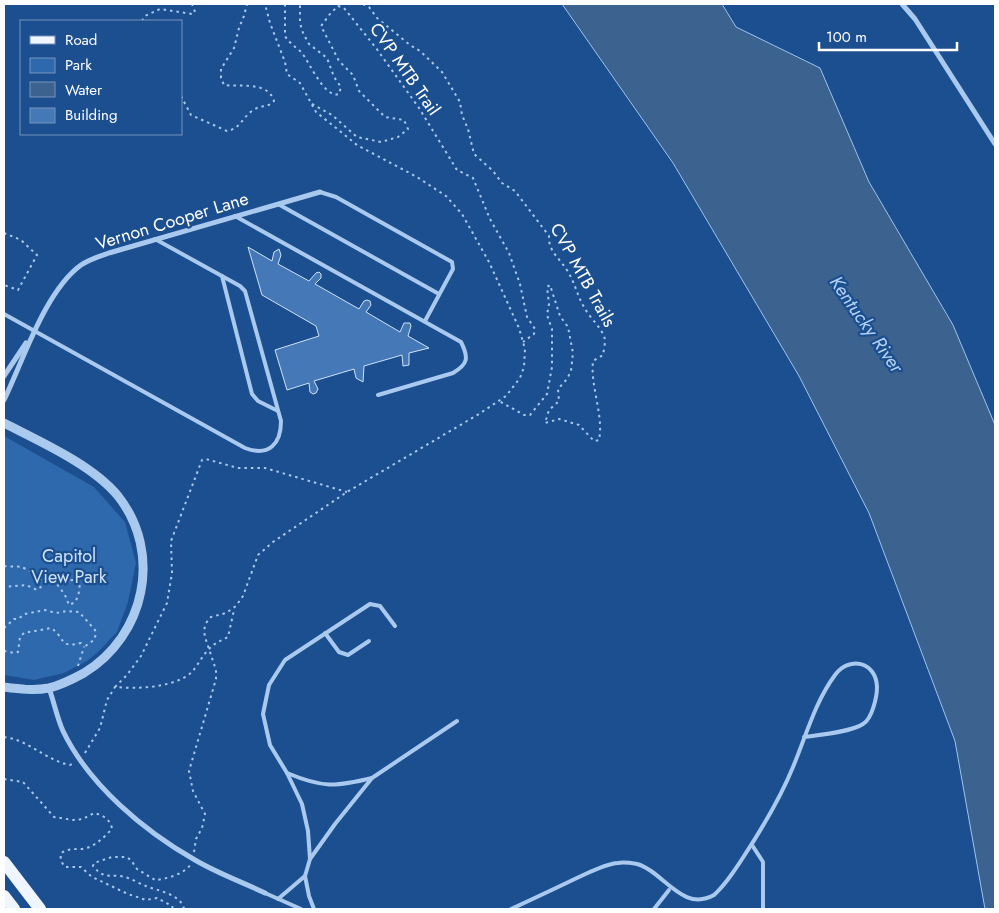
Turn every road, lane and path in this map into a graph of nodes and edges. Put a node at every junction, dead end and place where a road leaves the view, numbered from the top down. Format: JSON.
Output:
{"nodes":[{"id":1,"x":192,"y":4,"type":"edge"},
{"id":2,"x":247,"y":4,"type":"edge"},
{"id":3,"x":265,"y":4,"type":"edge"},
{"id":4,"x":285,"y":4,"type":"edge"},
{"id":5,"x":300,"y":4,"type":"edge"},
{"id":6,"x":363,"y":4,"type":"edge"},
{"id":7,"x":902,"y":4,"type":"edge"},
{"id":8,"x":143,"y":20,"type":"edge"},
{"id":9,"x":182,"y":98,"type":"edge"},
{"id":10,"x":311,"y":104,"type":"junction"},
{"id":11,"x":995,"y":144,"type":"edge"},
{"id":12,"x":320,"y":192,"type":"joint"},
{"id":13,"x":278,"y":204,"type":"junction"},
{"id":14,"x":235,"y":216,"type":"junction"},
{"id":15,"x":4,"y":233,"type":"edge"},
{"id":16,"x":155,"y":240,"type":"junction"},
{"id":17,"x":222,"y":276,"type":"junction"},
{"id":18,"x":4,"y":285,"type":"edge"},
{"id":19,"x":439,"y":294,"type":"junction"},
{"id":20,"x":4,"y":314,"type":"edge"},
{"id":21,"x":425,"y":321,"type":"junction"},
{"id":22,"x":35,"y":330,"type":"junction"},
{"id":23,"x":523,"y":342,"type":"junction"},
{"id":24,"x":4,"y":376,"type":"edge"},
{"id":25,"x":378,"y":395,"type":"dead end"},
{"id":26,"x":4,"y":400,"type":"edge"},
{"id":27,"x":499,"y":401,"type":"junction"},
{"id":28,"x":278,"y":411,"type":"junction"},
{"id":29,"x":4,"y":423,"type":"edge"},
{"id":30,"x":347,"y":492,"type":"junction"},
{"id":31,"x":4,"y":566,"type":"edge"},
{"id":32,"x":4,"y":587,"type":"edge"},
{"id":33,"x":235,"y":608,"type":"junction"},
{"id":34,"x":395,"y":626,"type":"dead end"},
{"id":35,"x":4,"y":628,"type":"edge"},
{"id":36,"x":325,"y":633,"type":"junction"},
{"id":37,"x":368,"y":640,"type":"dead end"},
{"id":38,"x":84,"y":647,"type":"junction"},
{"id":39,"x":208,"y":650,"type":"junction"},
{"id":40,"x":4,"y":651,"type":"edge"},
{"id":41,"x":82,"y":674,"type":"junction"},
{"id":42,"x":4,"y":687,"type":"edge"},
{"id":43,"x":115,"y":687,"type":"junction"},
{"id":44,"x":49,"y":688,"type":"junction"},
{"id":45,"x":457,"y":721,"type":"dead end"},
{"id":46,"x":4,"y":737,"type":"edge"},
{"id":47,"x":804,"y":737,"type":"junction"},
{"id":48,"x":83,"y":756,"type":"dead end"},
{"id":49,"x":74,"y":763,"type":"dead end"},
{"id":50,"x":287,"y":773,"type":"junction"},
{"id":51,"x":372,"y":778,"type":"junction"},
{"id":52,"x":4,"y":779,"type":"edge"},
{"id":53,"x":752,"y":845,"type":"junction"},
{"id":54,"x":194,"y":852,"type":"dead end"},
{"id":55,"x":310,"y":859,"type":"junction"},
{"id":56,"x":4,"y":862,"type":"edge"},
{"id":57,"x":192,"y":863,"type":"dead end"},
{"id":58,"x":305,"y":876,"type":"junction"},
{"id":59,"x":670,"y":890,"type":"junction"},
{"id":60,"x":264,"y":893,"type":"joint"},
{"id":61,"x":4,"y":896,"type":"edge"},
{"id":62,"x":278,"y":899,"type":"junction"},
{"id":63,"x":14,"y":909,"type":"edge"},
{"id":64,"x":40,"y":909,"type":"edge"},
{"id":65,"x":173,"y":909,"type":"edge"},
{"id":66,"x":184,"y":909,"type":"edge"},
{"id":67,"x":302,"y":909,"type":"edge"},
{"id":68,"x":314,"y":909,"type":"edge"},
{"id":69,"x":511,"y":909,"type":"edge"},
{"id":70,"x":654,"y":909,"type":"edge"},
{"id":71,"x":763,"y":909,"type":"edge"}],
"edges":[{"from":1,"to":8,"type":"path"},
{"from":2,"to":9,"type":"path"},
{"from":3,"to":10,"type":"path","name":"CVP MTB Trail"},
{"from":4,"to":5,"type":"path"},
{"from":6,"to":27,"type":"path","name":"CVP MTB Trails"},
{"from":7,"to":11,"type":"street"},
{"from":10,"to":23,"type":"path","name":"CVP MTB Trail"},
{"from":10,"to":23,"type":"path","name":"CVP MTB Trail"},
{"from":12,"to":13,"type":"street","name":"Vernon Cooper Lane"},
{"from":12,"to":19,"type":"lane"},
{"from":13,"to":14,"type":"street","name":"Vernon Cooper Lane"},
{"from":13,"to":19,"type":"lane"},
{"from":14,"to":16,"type":"street","name":"Vernon Cooper Lane"},
{"from":14,"to":21,"type":"lane"},
{"from":15,"to":18,"type":"path"},
{"from":16,"to":17,"type":"lane"},
{"from":16,"to":22,"type":"street","name":"Vernon Cooper Lane"},
{"from":17,"to":28,"type":"lane"},
{"from":17,"to":28,"type":"lane"},
{"from":19,"to":21,"type":"lane"},
{"from":20,"to":22,"type":"lane"},
{"from":21,"to":25,"type":"lane"},
{"from":22,"to":24,"type":"street","name":"Vernon Cooper Lane"},
{"from":22,"to":26,"type":"street","name":"Vernon Cooper Lane"},
{"from":22,"to":28,"type":"lane"},
{"from":23,"to":27,"type":"path","name":"CVP MTB Trail"},
{"from":27,"to":30,"type":"path","name":"CVP MTB Trail"},
{"from":29,"to":41,"type":"street"},
{"from":30,"to":33,"type":"path","name":"CVP MTB Trail"},
{"from":30,"to":43,"type":"path"},
{"from":31,"to":32,"type":"path"},
{"from":33,"to":39,"type":"path","name":"CVP MTB Trail"},
{"from":33,"to":39,"type":"path"},
{"from":34,"to":36,"type":"lane"},
{"from":35,"to":38,"type":"path"},
{"from":36,"to":37,"type":"lane"},
{"from":36,"to":50,"type":"lane"},
{"from":38,"to":40,"type":"path"},
{"from":38,"to":41,"type":"path"},
{"from":39,"to":43,"type":"path","name":"CVP MTB Trail"},
{"from":39,"to":54,"type":"path"},
{"from":41,"to":44,"type":"street"},
{"from":42,"to":44,"type":"street"},
{"from":43,"to":48,"type":"path"},
{"from":44,"to":60,"type":"street"},
{"from":45,"to":51,"type":"lane"},
{"from":46,"to":49,"type":"path"},
{"from":47,"to":47,"type":"lane"},
{"from":47,"to":53,"type":"lane"},
{"from":50,"to":51,"type":"lane"},
{"from":50,"to":55,"type":"lane"},
{"from":51,"to":55,"type":"lane"},
{"from":52,"to":65,"type":"path"},
{"from":53,"to":59,"type":"lane"},
{"from":53,"to":71,"type":"lane"},
{"from":55,"to":58,"type":"lane"},
{"from":56,"to":64,"type":"main road"},
{"from":57,"to":66,"type":"path"},
{"from":58,"to":62,"type":"lane"},
{"from":58,"to":68,"type":"lane"},
{"from":59,"to":69,"type":"lane"},
{"from":59,"to":70,"type":"lane"},
{"from":60,"to":62,"type":"lane"},
{"from":61,"to":63,"type":"main road"},
{"from":62,"to":67,"type":"lane"}]}
